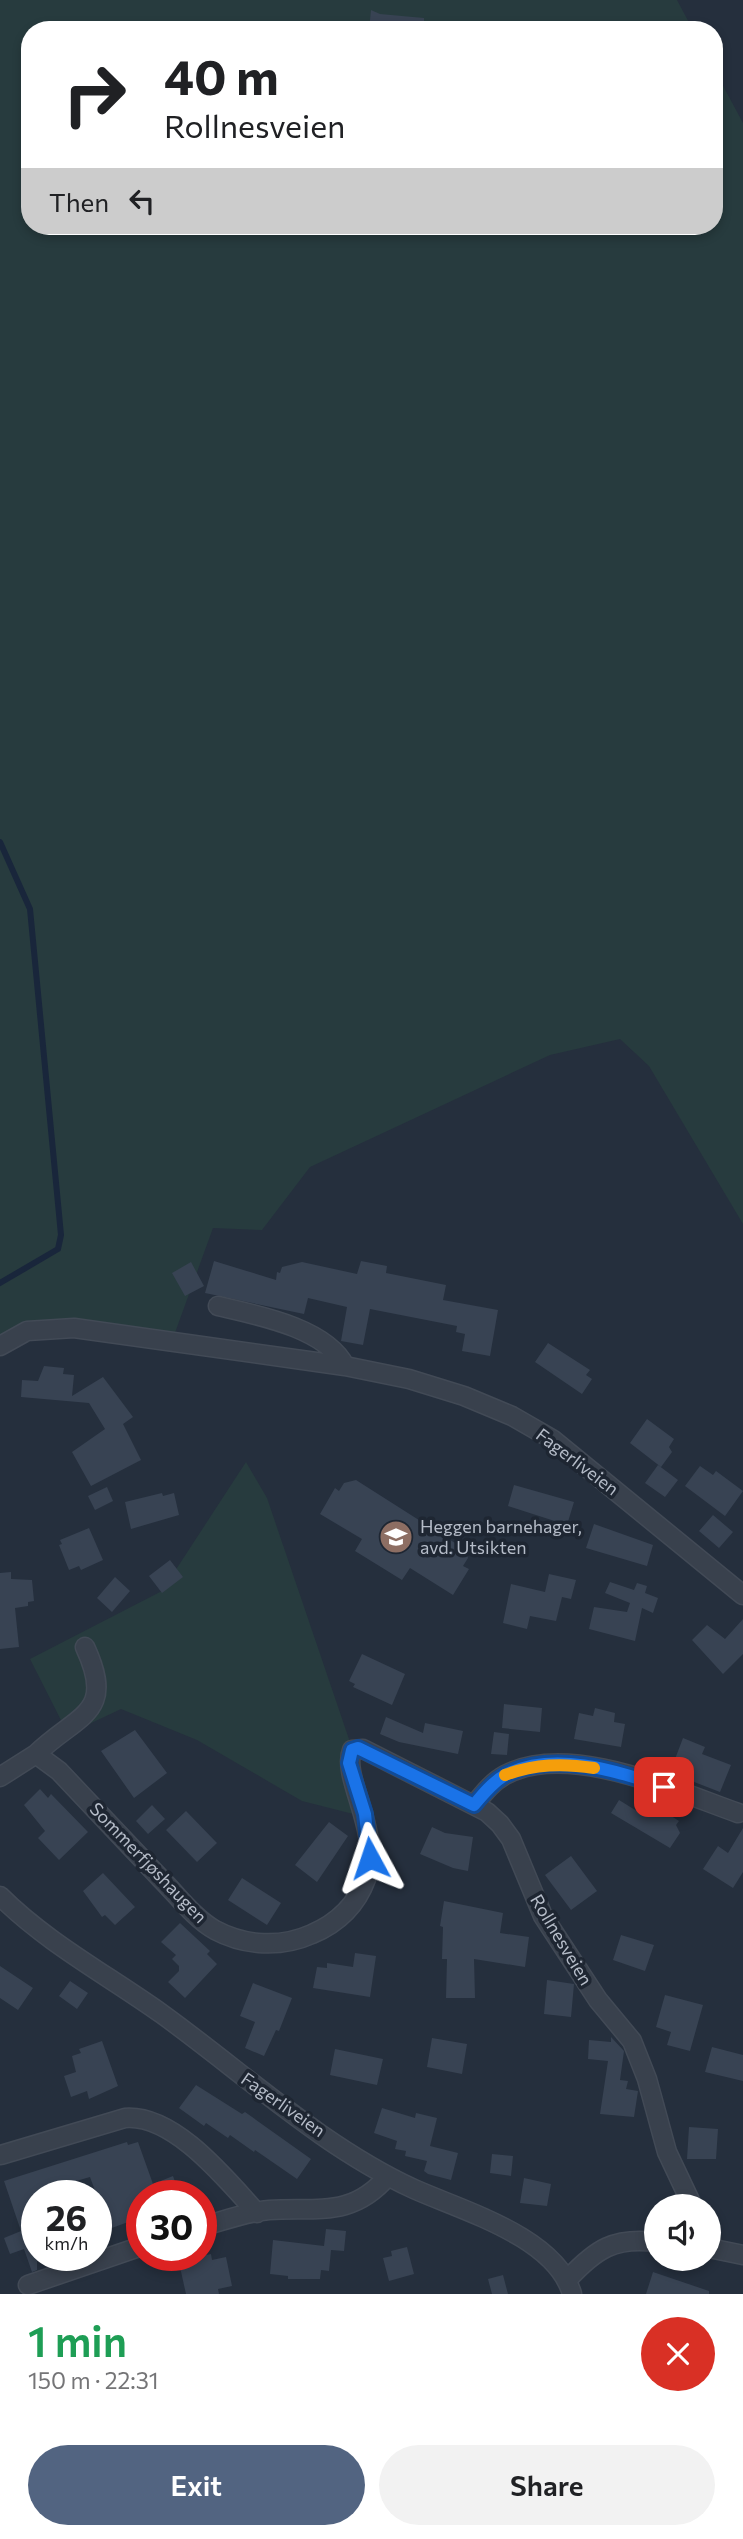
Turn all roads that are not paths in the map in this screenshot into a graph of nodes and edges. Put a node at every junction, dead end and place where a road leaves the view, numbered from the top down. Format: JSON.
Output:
{"nodes":[{"id":1,"x":218,"y":1306,"type":"dead end"},
{"id":2,"x":0,"y":1346,"type":"edge"},
{"id":3,"x":345,"y":1366,"type":"junction"},
{"id":4,"x":743,"y":1595,"type":"edge"},
{"id":5,"x":85,"y":1647,"type":"dead end"},
{"id":6,"x":352,"y":1750,"type":"joint"},
{"id":7,"x":36,"y":1754,"type":"junction"},
{"id":8,"x":0,"y":1777,"type":"edge"},
{"id":9,"x":474,"y":1805,"type":"junction"},
{"id":10,"x":738,"y":1813,"type":"dead end"},
{"id":11,"x":0,"y":1896,"type":"edge"},
{"id":12,"x":1,"y":2155,"type":"edge"},
{"id":13,"x":388,"y":2176,"type":"junction"},
{"id":14,"x":687,"y":2194,"type":"edge"},
{"id":15,"x":257,"y":2213,"type":"junction"},
{"id":16,"x":217,"y":2223,"type":"edge"},
{"id":17,"x":644,"y":2242,"type":"edge"},
{"id":18,"x":721,"y":2250,"type":"edge"},
{"id":19,"x":126,"y":2251,"type":"edge"},
{"id":20,"x":743,"y":2255,"type":"edge"},
{"id":21,"x":28,"y":2285,"type":"dead end"},
{"id":22,"x":570,"y":2287,"type":"edge"}],
"edges":[{"from":1,"to":3,"type":"street"},
{"from":2,"to":3,"type":"street","name":"Fagerliveien"},
{"from":3,"to":4,"type":"street","name":"Fagerliveien"},
{"from":5,"to":7,"type":"street"},
{"from":6,"to":7,"type":"street","name":"Sommerfjøshaugen"},
{"from":6,"to":9,"type":"street","name":"Rollnesveien"},
{"from":7,"to":8,"type":"street"},
{"from":9,"to":10,"type":"street"},
{"from":9,"to":14,"type":"street","name":"Rollnesveien"},
{"from":11,"to":13,"type":"street","name":"Fagerliveien"},
{"from":12,"to":15,"type":"street"},
{"from":13,"to":15,"type":"street"},
{"from":13,"to":22,"type":"street","name":"Fagerliveien"},
{"from":15,"to":16,"type":"street"},
{"from":17,"to":22,"type":"street"},
{"from":18,"to":20,"type":"street"},
{"from":19,"to":21,"type":"street"}]}
